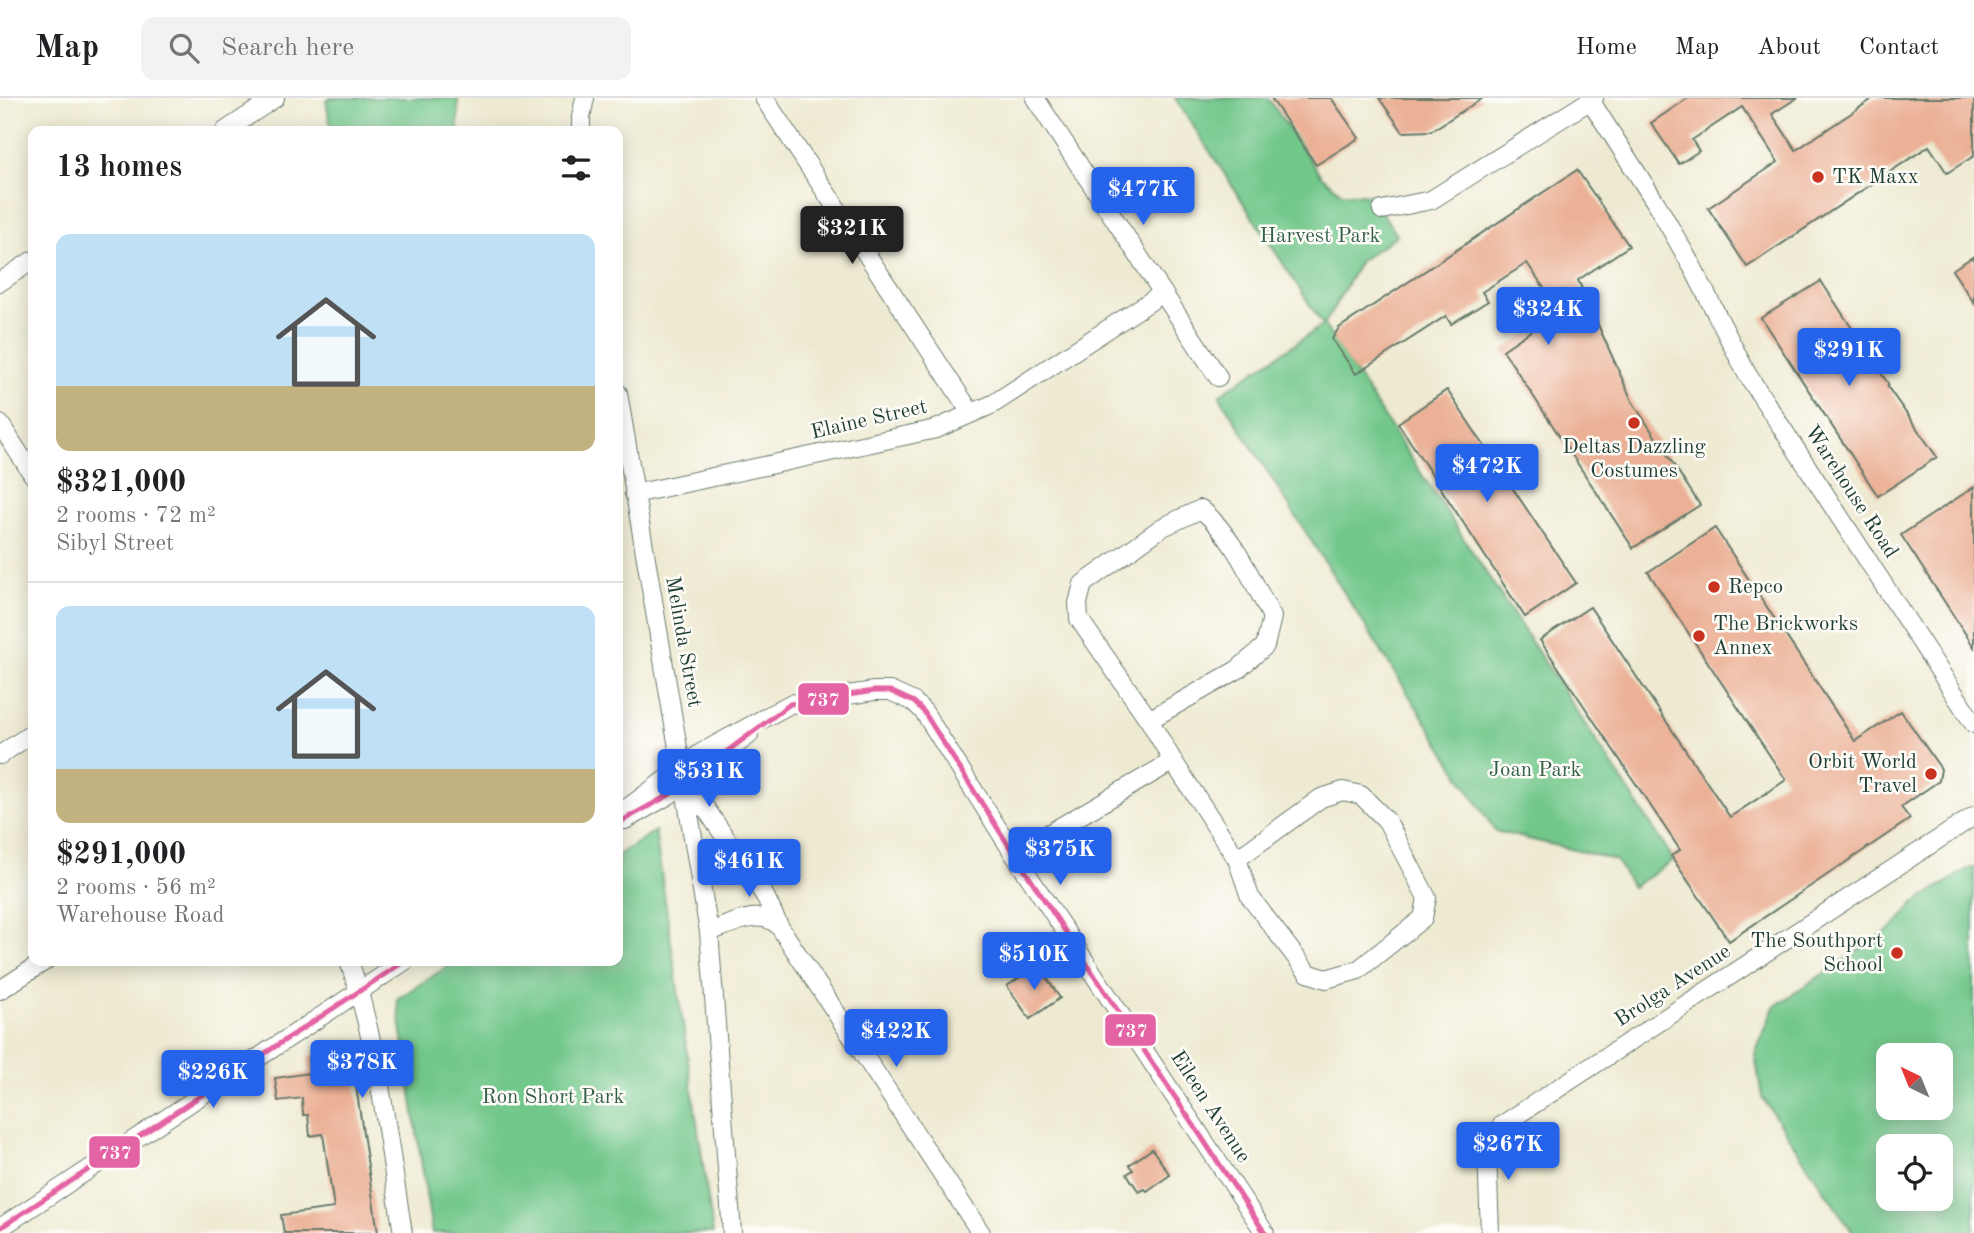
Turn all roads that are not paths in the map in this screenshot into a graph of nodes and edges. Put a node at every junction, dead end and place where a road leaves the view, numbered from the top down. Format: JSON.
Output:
{"nodes":[{"id":1,"x":275,"y":98,"type":"edge"},
{"id":2,"x":584,"y":98,"type":"edge"},
{"id":3,"x":764,"y":98,"type":"edge"},
{"id":4,"x":1035,"y":98,"type":"edge"},
{"id":5,"x":1592,"y":99,"type":"edge"},
{"id":6,"x":233,"y":126,"type":"edge"},
{"id":7,"x":581,"y":126,"type":"edge"},
{"id":8,"x":1382,"y":211,"type":"dead end"},
{"id":9,"x":28,"y":263,"type":"edge"},
{"id":10,"x":0,"y":282,"type":"edge"},
{"id":11,"x":1163,"y":293,"type":"junction"},
{"id":12,"x":1219,"y":377,"type":"dead end"},
{"id":13,"x":971,"y":413,"type":"junction"},
{"id":14,"x":0,"y":424,"type":"edge"},
{"id":15,"x":623,"y":425,"type":"edge"},
{"id":16,"x":28,"y":467,"type":"edge"},
{"id":17,"x":634,"y":494,"type":"junction"},
{"id":18,"x":1149,"y":720,"type":"junction"},
{"id":19,"x":1974,"y":724,"type":"edge"},
{"id":20,"x":28,"y":736,"type":"edge"},
{"id":21,"x":0,"y":755,"type":"edge"},
{"id":22,"x":1173,"y":761,"type":"junction"},
{"id":23,"x":684,"y":777,"type":"junction"},
{"id":24,"x":623,"y":811,"type":"edge"},
{"id":25,"x":1974,"y":816,"type":"edge"},
{"id":26,"x":623,"y":820,"type":"edge"},
{"id":27,"x":1014,"y":854,"type":"junction"},
{"id":28,"x":1237,"y":859,"type":"junction"},
{"id":29,"x":779,"y":926,"type":"junction"},
{"id":30,"x":709,"y":932,"type":"junction"},
{"id":31,"x":36,"y":966,"type":"edge"},
{"id":32,"x":351,"y":966,"type":"edge"},
{"id":33,"x":397,"y":966,"type":"edge"},
{"id":34,"x":0,"y":990,"type":"edge"},
{"id":35,"x":359,"y":991,"type":"junction"},
{"id":36,"x":0,"y":1228,"type":"edge"},
{"id":37,"x":403,"y":1233,"type":"edge"},
{"id":38,"x":732,"y":1233,"type":"edge"},
{"id":39,"x":981,"y":1233,"type":"edge"},
{"id":40,"x":1265,"y":1233,"type":"edge"},
{"id":41,"x":1490,"y":1233,"type":"edge"}],
"edges":[{"from":1,"to":6,"type":"street"},
{"from":2,"to":7,"type":"street"},
{"from":3,"to":13,"type":"street"},
{"from":4,"to":11,"type":"street"},
{"from":5,"to":8,"type":"street"},
{"from":5,"to":19,"type":"street","name":"Warehouse Road"},
{"from":9,"to":10,"type":"street"},
{"from":11,"to":12,"type":"street"},
{"from":11,"to":13,"type":"street","name":"Elaine Street"},
{"from":13,"to":17,"type":"street","name":"Elaine Street"},
{"from":14,"to":16,"type":"street"},
{"from":15,"to":17,"type":"street","name":"Melinda Street"},
{"from":17,"to":23,"type":"street","name":"Melinda Street"},
{"from":18,"to":18,"type":"street"},
{"from":18,"to":22,"type":"street"},
{"from":20,"to":21,"type":"street"},
{"from":22,"to":27,"type":"street"},
{"from":22,"to":28,"type":"street"},
{"from":23,"to":24,"type":"street"},
{"from":23,"to":26,"type":"street"},
{"from":23,"to":27,"type":"street","name":"Eileen Avenue"},
{"from":23,"to":29,"type":"street"},
{"from":23,"to":30,"type":"street","name":"Melinda Street"},
{"from":25,"to":41,"type":"street","name":"Brolga Avenue"},
{"from":27,"to":40,"type":"street","name":"Eileen Avenue"},
{"from":28,"to":28,"type":"street"},
{"from":29,"to":30,"type":"street"},
{"from":29,"to":39,"type":"street"},
{"from":30,"to":38,"type":"street","name":"Melinda Street"},
{"from":31,"to":34,"type":"street"},
{"from":32,"to":35,"type":"street"},
{"from":33,"to":35,"type":"street"},
{"from":35,"to":36,"type":"street"},
{"from":35,"to":37,"type":"street"}]}
